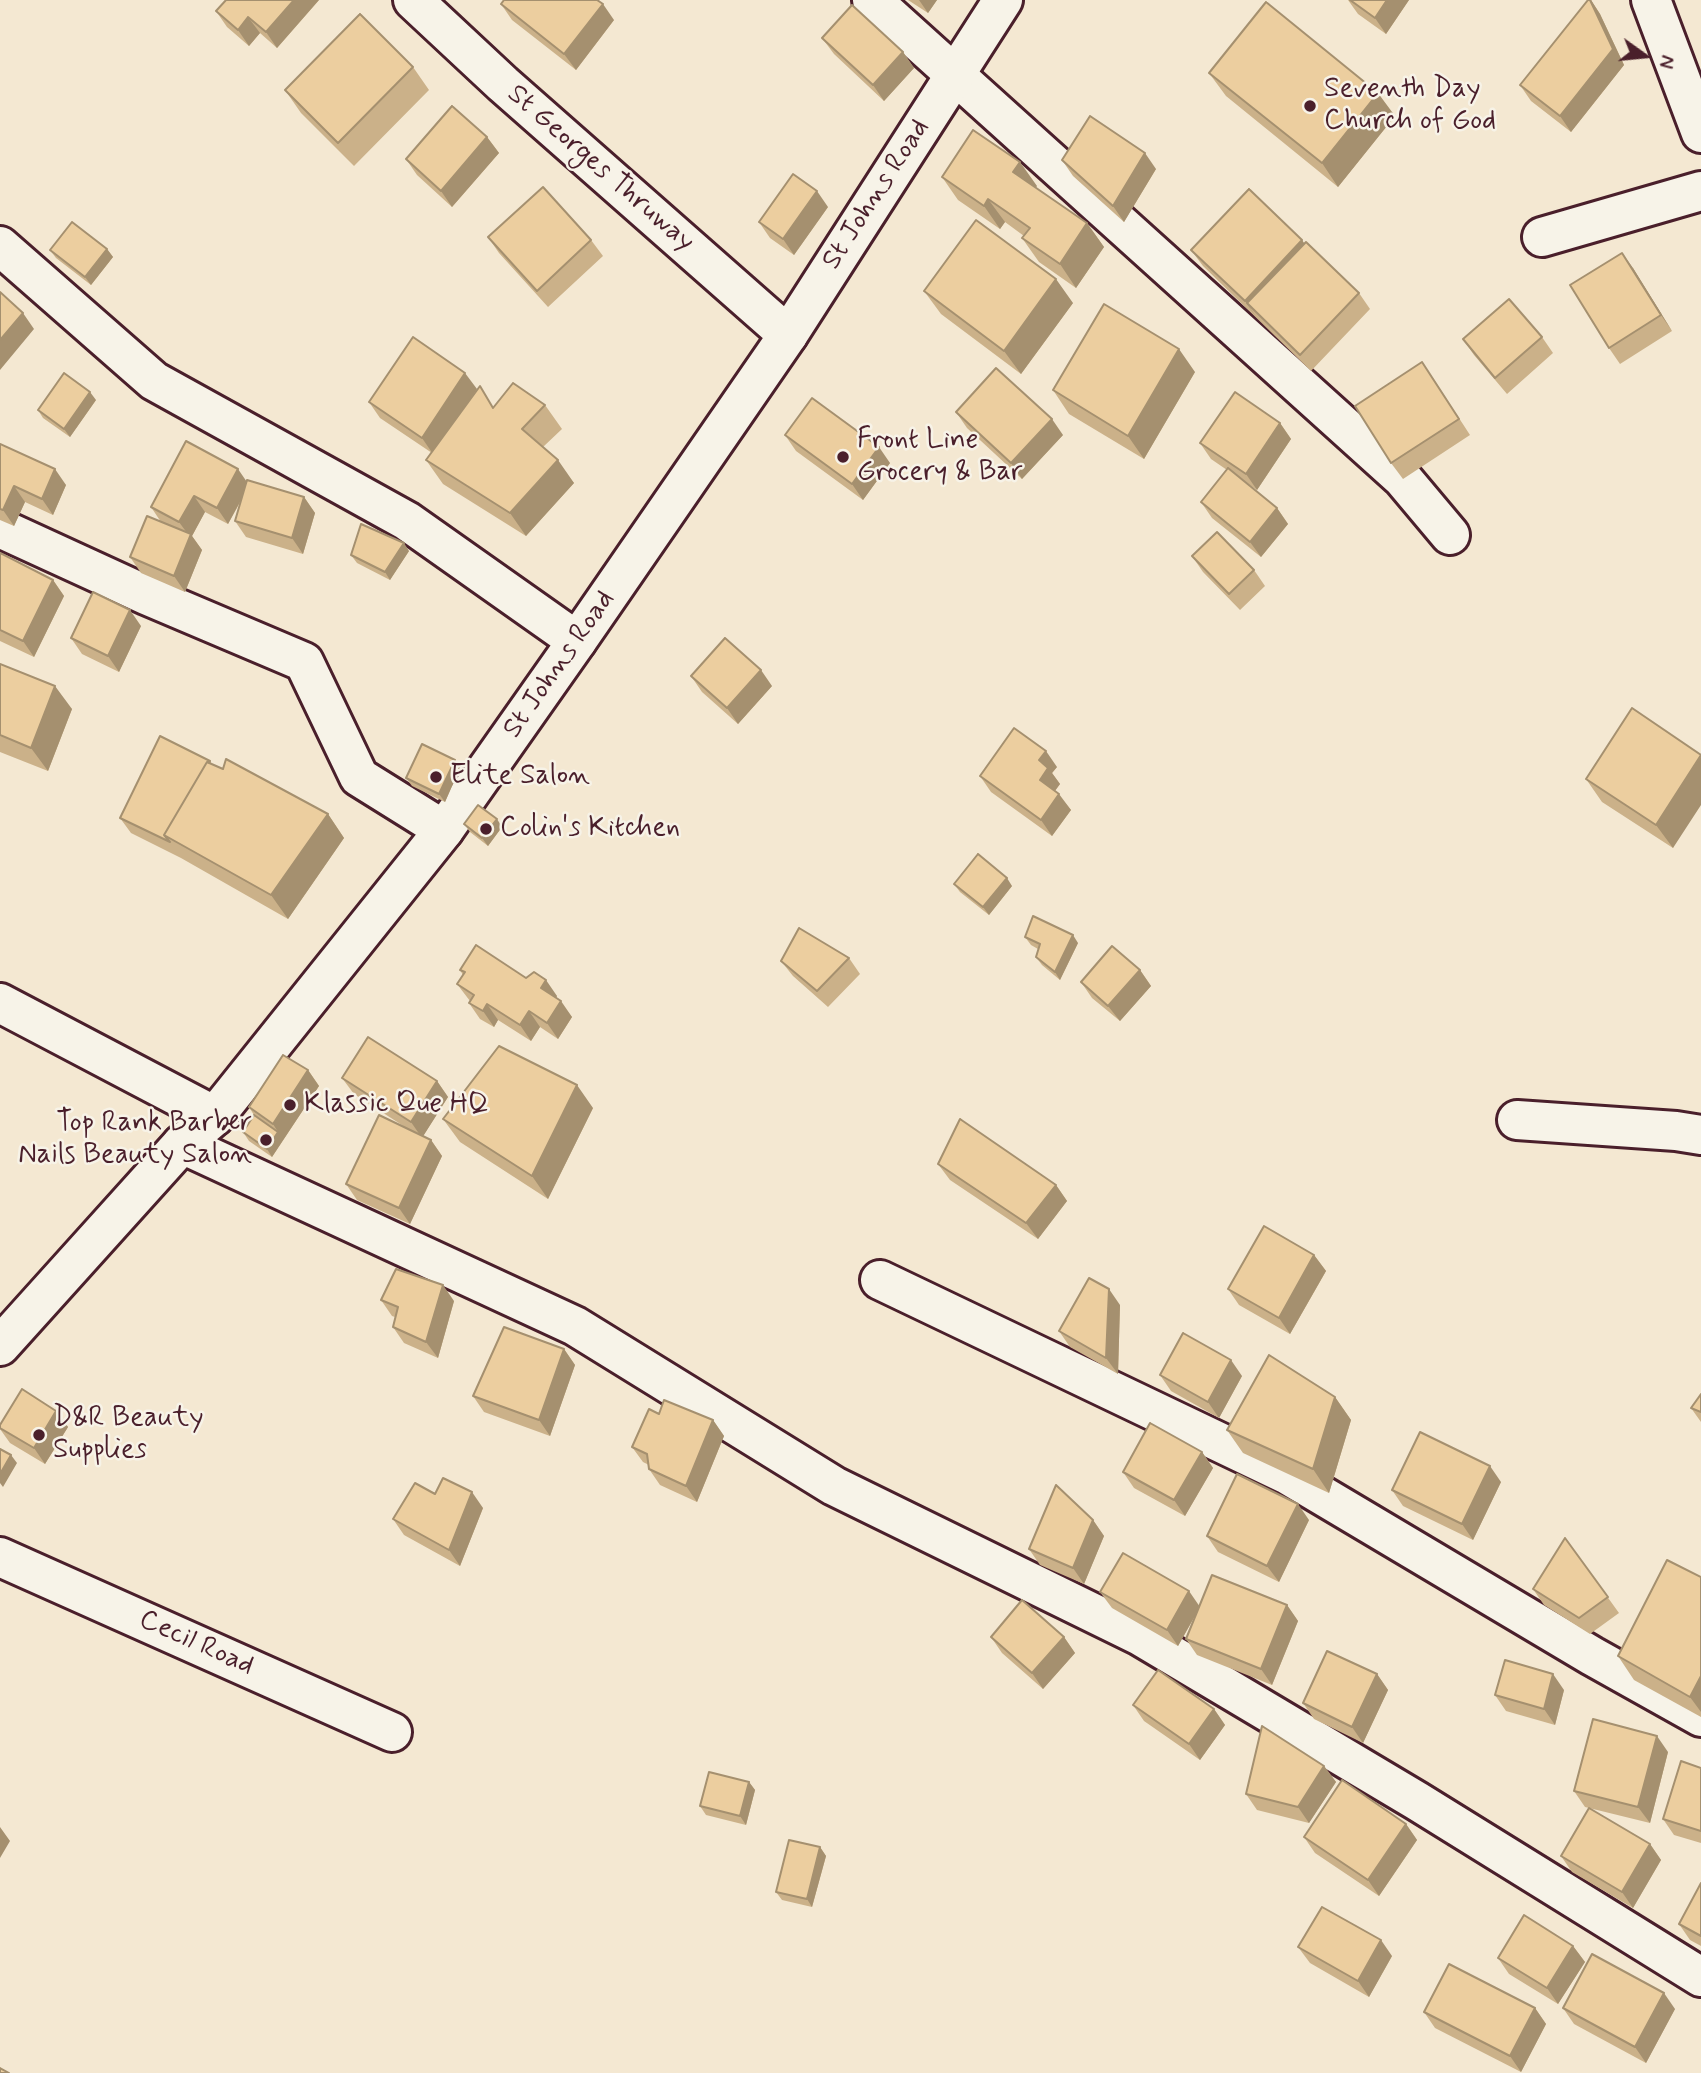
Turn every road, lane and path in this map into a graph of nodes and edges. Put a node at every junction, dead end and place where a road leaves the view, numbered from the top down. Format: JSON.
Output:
{"nodes":[{"id":1,"x":413,"y":0,"type":"edge"},
{"id":2,"x":872,"y":0,"type":"edge"},
{"id":3,"x":1003,"y":0,"type":"edge"},
{"id":4,"x":1651,"y":0,"type":"edge"},
{"id":5,"x":955,"y":74,"type":"junction"},
{"id":6,"x":1701,"y":133,"type":"edge"},
{"id":7,"x":1701,"y":191,"type":"edge"},
{"id":8,"x":1542,"y":237,"type":"dead end"},
{"id":9,"x":0,"y":246,"type":"edge"},
{"id":10,"x":788,"y":335,"type":"junction"},
{"id":11,"x":0,"y":528,"type":"edge"},
{"id":12,"x":1450,"y":535,"type":"dead end"},
{"id":13,"x":578,"y":641,"type":"junction"},
{"id":14,"x":444,"y":830,"type":"junction"},
{"id":15,"x":0,"y":1003,"type":"edge"},
{"id":16,"x":215,"y":1116,"type":"junction"},
{"id":17,"x":1517,"y":1120,"type":"dead end"},
{"id":18,"x":1701,"y":1135,"type":"edge"},
{"id":19,"x":182,"y":1144,"type":"junction"},
{"id":20,"x":880,"y":1280,"type":"dead end"},
{"id":21,"x":0,"y":1346,"type":"edge"},
{"id":22,"x":0,"y":1557,"type":"edge"},
{"id":23,"x":1701,"y":1717,"type":"edge"},
{"id":24,"x":391,"y":1732,"type":"dead end"},
{"id":25,"x":1701,"y":1977,"type":"edge"}],
"edges":[{"from":1,"to":10,"type":"street","name":"St Georges Thruway"},
{"from":2,"to":5,"type":"street"},
{"from":3,"to":5,"type":"street","name":"St Johns Road"},
{"from":4,"to":6,"type":"street"},
{"from":5,"to":10,"type":"street","name":"St Johns Road"},
{"from":5,"to":12,"type":"street"},
{"from":7,"to":8,"type":"street"},
{"from":9,"to":13,"type":"street"},
{"from":10,"to":13,"type":"street","name":"St Johns Road"},
{"from":11,"to":14,"type":"street"},
{"from":13,"to":14,"type":"street","name":"St Johns Road"},
{"from":14,"to":16,"type":"street","name":"St Johns Road"},
{"from":15,"to":16,"type":"street"},
{"from":16,"to":19,"type":"street","name":"St Johns Road"},
{"from":17,"to":18,"type":"street"},
{"from":19,"to":21,"type":"street","name":"St Johns Road"},
{"from":19,"to":25,"type":"street"},
{"from":20,"to":23,"type":"street"},
{"from":22,"to":24,"type":"street","name":"Cecil Road"}]}
